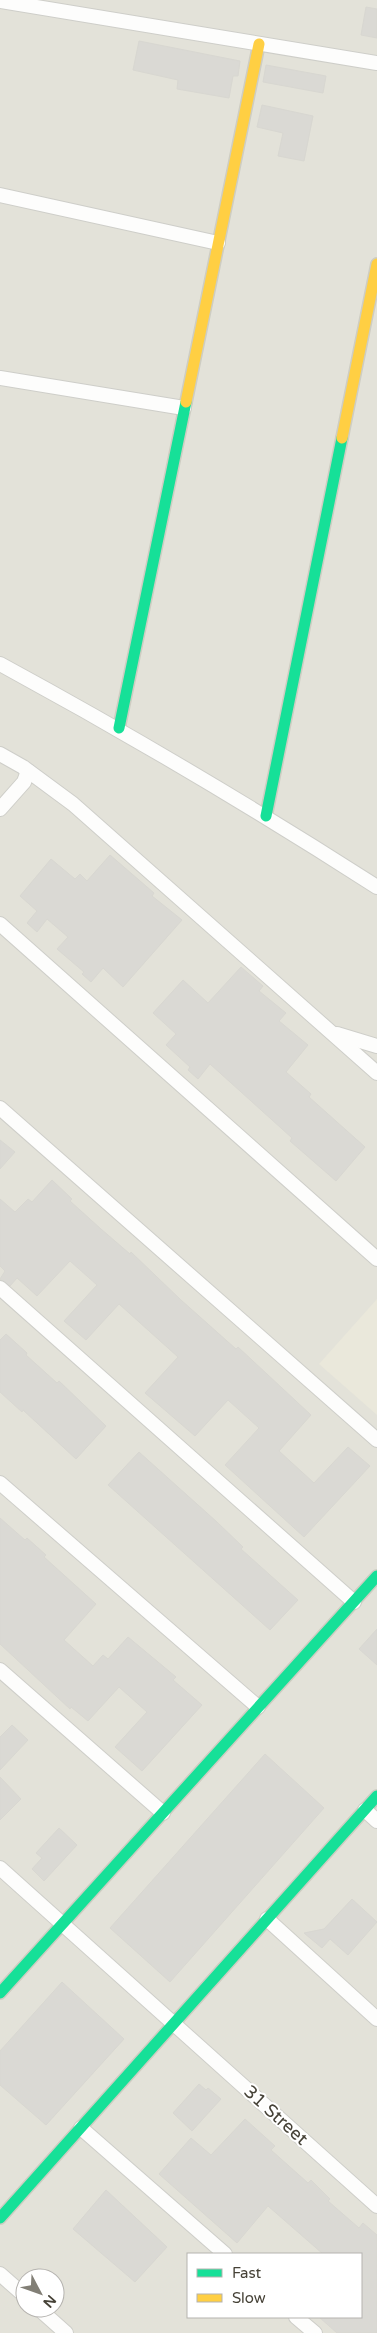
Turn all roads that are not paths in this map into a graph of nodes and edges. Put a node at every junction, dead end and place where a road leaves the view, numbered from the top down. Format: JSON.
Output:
{"nodes":[{"id":1,"x":0,"y":1,"type":"edge"},
{"id":2,"x":259,"y":44,"type":"junction"},
{"id":3,"x":377,"y":63,"type":"edge"},
{"id":4,"x":0,"y":196,"type":"edge"},
{"id":5,"x":218,"y":243,"type":"junction"},
{"id":6,"x":377,"y":264,"type":"edge"},
{"id":7,"x":0,"y":378,"type":"edge"},
{"id":8,"x":184,"y":408,"type":"junction"},
{"id":9,"x":0,"y":664,"type":"edge"},
{"id":10,"x":119,"y":728,"type":"junction"},
{"id":11,"x":0,"y":754,"type":"edge"},
{"id":12,"x":28,"y":771,"type":"junction"},
{"id":13,"x":0,"y":809,"type":"edge"},
{"id":14,"x":266,"y":816,"type":"junction"},
{"id":15,"x":377,"y":887,"type":"edge"},
{"id":16,"x":0,"y":924,"type":"edge"},
{"id":17,"x":331,"y":1033,"type":"junction"},
{"id":18,"x":377,"y":1046,"type":"edge"},
{"id":19,"x":377,"y":1073,"type":"edge"},
{"id":20,"x":0,"y":1108,"type":"edge"},
{"id":21,"x":377,"y":1259,"type":"edge"},
{"id":22,"x":0,"y":1288,"type":"edge"},
{"id":23,"x":377,"y":1440,"type":"edge"},
{"id":24,"x":0,"y":1483,"type":"edge"},
{"id":25,"x":377,"y":1576,"type":"edge"},
{"id":26,"x":354,"y":1602,"type":"junction"},
{"id":27,"x":0,"y":1670,"type":"edge"},
{"id":28,"x":258,"y":1707,"type":"junction"},
{"id":29,"x":377,"y":1796,"type":"edge"},
{"id":30,"x":364,"y":1810,"type":"junction"},
{"id":31,"x":163,"y":1813,"type":"junction"},
{"id":32,"x":377,"y":1821,"type":"edge"},
{"id":33,"x":0,"y":1868,"type":"edge"},
{"id":34,"x":267,"y":1919,"type":"junction"},
{"id":35,"x":63,"y":1924,"type":"junction"},
{"id":36,"x":0,"y":1993,"type":"edge"},
{"id":37,"x":377,"y":2019,"type":"edge"},
{"id":38,"x":174,"y":2024,"type":"junction"},
{"id":39,"x":81,"y":2128,"type":"junction"},
{"id":40,"x":377,"y":2206,"type":"edge"},
{"id":41,"x":0,"y":2218,"type":"edge"},
{"id":42,"x":224,"y":2253,"type":"edge"},
{"id":43,"x":0,"y":2274,"type":"edge"},
{"id":44,"x":15,"y":2287,"type":"edge"},
{"id":45,"x":49,"y":2318,"type":"edge"},
{"id":46,"x":297,"y":2318,"type":"edge"},
{"id":47,"x":66,"y":2333,"type":"edge"},
{"id":48,"x":315,"y":2333,"type":"edge"}],
"edges":[{"from":1,"to":2,"type":"street"},
{"from":2,"to":3,"type":"street"},
{"from":2,"to":5,"type":"street"},
{"from":4,"to":5,"type":"street"},
{"from":5,"to":8,"type":"street"},
{"from":6,"to":14,"type":"street"},
{"from":7,"to":8,"type":"street"},
{"from":8,"to":10,"type":"street"},
{"from":9,"to":10,"type":"street"},
{"from":10,"to":14,"type":"street"},
{"from":11,"to":12,"type":"street"},
{"from":12,"to":13,"type":"street"},
{"from":12,"to":17,"type":"street"},
{"from":14,"to":15,"type":"street"},
{"from":16,"to":21,"type":"street"},
{"from":17,"to":18,"type":"street"},
{"from":17,"to":19,"type":"street"},
{"from":20,"to":23,"type":"street"},
{"from":22,"to":26,"type":"street"},
{"from":24,"to":28,"type":"street"},
{"from":25,"to":26,"type":"street"},
{"from":26,"to":28,"type":"street"},
{"from":27,"to":31,"type":"street"},
{"from":28,"to":31,"type":"street"},
{"from":29,"to":30,"type":"street"},
{"from":30,"to":32,"type":"street"},
{"from":30,"to":34,"type":"street"},
{"from":31,"to":35,"type":"street"},
{"from":33,"to":35,"type":"street","name":"31 Street"},
{"from":34,"to":37,"type":"street"},
{"from":34,"to":38,"type":"street"},
{"from":35,"to":36,"type":"street"},
{"from":35,"to":38,"type":"street","name":"31 Street"},
{"from":38,"to":39,"type":"street"},
{"from":38,"to":40,"type":"street","name":"31 Street"},
{"from":39,"to":41,"type":"street"},
{"from":39,"to":42,"type":"street"},
{"from":43,"to":44,"type":"street"},
{"from":45,"to":47,"type":"street"},
{"from":46,"to":48,"type":"street"}]}
